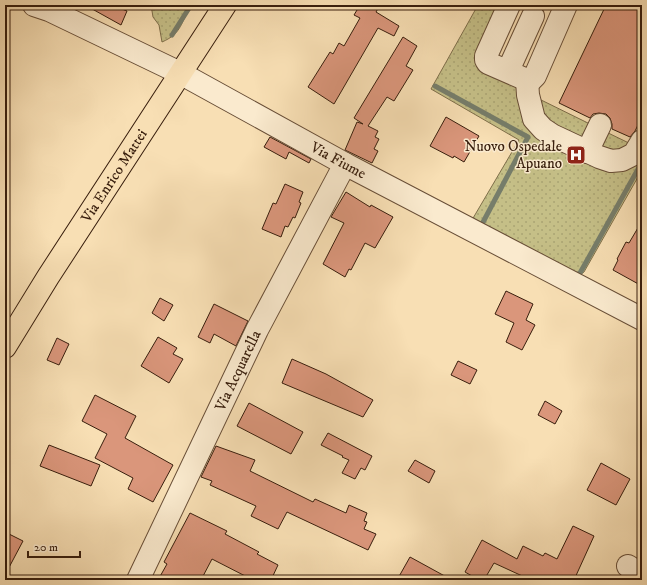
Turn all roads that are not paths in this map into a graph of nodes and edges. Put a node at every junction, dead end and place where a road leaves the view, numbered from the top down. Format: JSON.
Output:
{"nodes":[{"id":1,"x":34,"y":5,"type":"edge"},
{"id":2,"x":225,"y":5,"type":"edge"},
{"id":3,"x":509,"y":5,"type":"edge"},
{"id":4,"x":566,"y":5,"type":"edge"},
{"id":5,"x":537,"y":9,"type":"edge"},
{"id":6,"x":512,"y":62,"type":"dead end"},
{"id":7,"x":180,"y":73,"type":"junction"},
{"id":8,"x":527,"y":80,"type":"junction"},
{"id":9,"x":600,"y":125,"type":"dead end"},
{"id":10,"x":642,"y":141,"type":"edge"},
{"id":11,"x":587,"y":152,"type":"junction"},
{"id":12,"x":345,"y":164,"type":"junction"},
{"id":13,"x":642,"y":319,"type":"edge"},
{"id":14,"x":5,"y":347,"type":"edge"},
{"id":15,"x":138,"y":580,"type":"edge"}],
"edges":[{"from":1,"to":7,"type":"street","name":"Via Fiume"},
{"from":2,"to":7,"type":"main road","name":"Via Enrico Mattei"},
{"from":3,"to":8,"type":"street"},
{"from":4,"to":8,"type":"street"},
{"from":5,"to":6,"type":"street"},
{"from":7,"to":12,"type":"street","name":"Via Fiume"},
{"from":7,"to":14,"type":"main road","name":"Via Enrico Mattei"},
{"from":8,"to":11,"type":"street"},
{"from":9,"to":11,"type":"street"},
{"from":10,"to":11,"type":"street"},
{"from":12,"to":13,"type":"street","name":"Via Fiume"},
{"from":12,"to":15,"type":"street","name":"Via Acquarella"}]}
